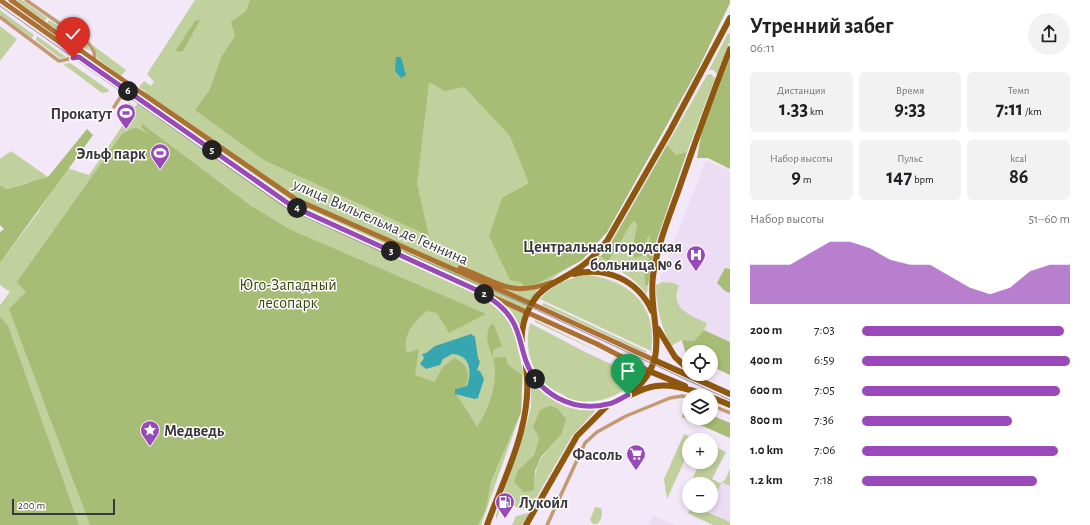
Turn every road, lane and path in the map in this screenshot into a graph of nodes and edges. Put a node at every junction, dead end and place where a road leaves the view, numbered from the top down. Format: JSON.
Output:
{"nodes":[{"id":1,"x":0,"y":0,"type":"edge"},
{"id":2,"x":11,"y":0,"type":"edge"},
{"id":3,"x":26,"y":0,"type":"edge"},
{"id":4,"x":0,"y":17,"type":"edge"},
{"id":5,"x":730,"y":18,"type":"edge"},
{"id":6,"x":730,"y":49,"type":"edge"},
{"id":7,"x":79,"y":57,"type":"junction"},
{"id":8,"x":95,"y":61,"type":"junction"},
{"id":9,"x":127,"y":87,"type":"junction"},
{"id":10,"x":114,"y":107,"type":"dead end"},
{"id":11,"x":430,"y":259,"type":"junction"},
{"id":12,"x":569,"y":275,"type":"junction"},
{"id":13,"x":561,"y":279,"type":"junction"},
{"id":14,"x":481,"y":292,"type":"junction"},
{"id":15,"x":532,"y":304,"type":"junction"},
{"id":16,"x":528,"y":312,"type":"junction"},
{"id":17,"x":654,"y":316,"type":"junction"},
{"id":18,"x":656,"y":323,"type":"junction"},
{"id":19,"x":522,"y":347,"type":"junction"},
{"id":20,"x":525,"y":360,"type":"junction"},
{"id":21,"x":654,"y":360,"type":"junction"},
{"id":22,"x":682,"y":364,"type":"edge"},
{"id":23,"x":649,"y":371,"type":"junction"},
{"id":24,"x":704,"y":381,"type":"edge"},
{"id":25,"x":706,"y":383,"type":"junction"},
{"id":26,"x":682,"y":389,"type":"edge"},
{"id":27,"x":692,"y":389,"type":"edge"},
{"id":28,"x":730,"y":393,"type":"edge"},
{"id":29,"x":628,"y":395,"type":"junction"},
{"id":30,"x":682,"y":397,"type":"edge"},
{"id":31,"x":718,"y":400,"type":"edge"},
{"id":32,"x":608,"y":404,"type":"junction"},
{"id":33,"x":730,"y":405,"type":"edge"},
{"id":34,"x":718,"y":408,"type":"edge"},
{"id":35,"x":730,"y":413,"type":"edge"},
{"id":36,"x":487,"y":525,"type":"edge"},
{"id":37,"x":526,"y":525,"type":"edge"},
{"id":38,"x":547,"y":525,"type":"edge"}],
"edges":[{"from":1,"to":7,"type":"main road","name":"улица Вильгельма де Геннина"},
{"from":2,"to":8,"type":"main road","name":"улица Вильгельма де Геннина"},
{"from":3,"to":8,"type":"street"},
{"from":4,"to":7,"type":"street"},
{"from":5,"to":12,"type":"main road"},
{"from":6,"to":17,"type":"main road"},
{"from":7,"to":9,"type":"main road","name":"улица Вильгельма де Геннина"},
{"from":8,"to":9,"type":"main road","name":"улица Вильгельма де Геннина"},
{"from":9,"to":10,"type":"street"},
{"from":9,"to":11,"type":"main road","name":"улица Вильгельма де Геннина"},
{"from":9,"to":14,"type":"main road","name":"улица Вильгельма де Геннина"},
{"from":11,"to":13,"type":"main road"},
{"from":11,"to":15,"type":"main road","name":"улица Вильгельма де Геннина"},
{"from":12,"to":13,"type":"main road"},
{"from":12,"to":17,"type":"main road"},
{"from":13,"to":15,"type":"main road"},
{"from":14,"to":16,"type":"main road","name":"улица Вильгельма де Геннина"},
{"from":14,"to":19,"type":"main road"},
{"from":15,"to":16,"type":"main road"},
{"from":15,"to":21,"type":"main road","name":"улица Вильгельма де Геннина"},
{"from":16,"to":19,"type":"main road"},
{"from":16,"to":23,"type":"main road","name":"улица Вильгельма де Геннина"},
{"from":17,"to":18,"type":"main road"},
{"from":18,"to":21,"type":"main road"},
{"from":18,"to":22,"type":"main road"},
{"from":19,"to":20,"type":"main road"},
{"from":20,"to":32,"type":"main road"},
{"from":20,"to":36,"type":"main road"},
{"from":21,"to":23,"type":"main road"},
{"from":21,"to":25,"type":"main road"},
{"from":23,"to":27,"type":"main road"},
{"from":23,"to":29,"type":"main road"},
{"from":24,"to":25,"type":"main road"},
{"from":25,"to":28,"type":"main road"},
{"from":26,"to":29,"type":"main road"},
{"from":29,"to":32,"type":"main road"},
{"from":30,"to":38,"type":"street"},
{"from":31,"to":33,"type":"main road"},
{"from":32,"to":37,"type":"main road"},
{"from":34,"to":35,"type":"street"}]}
